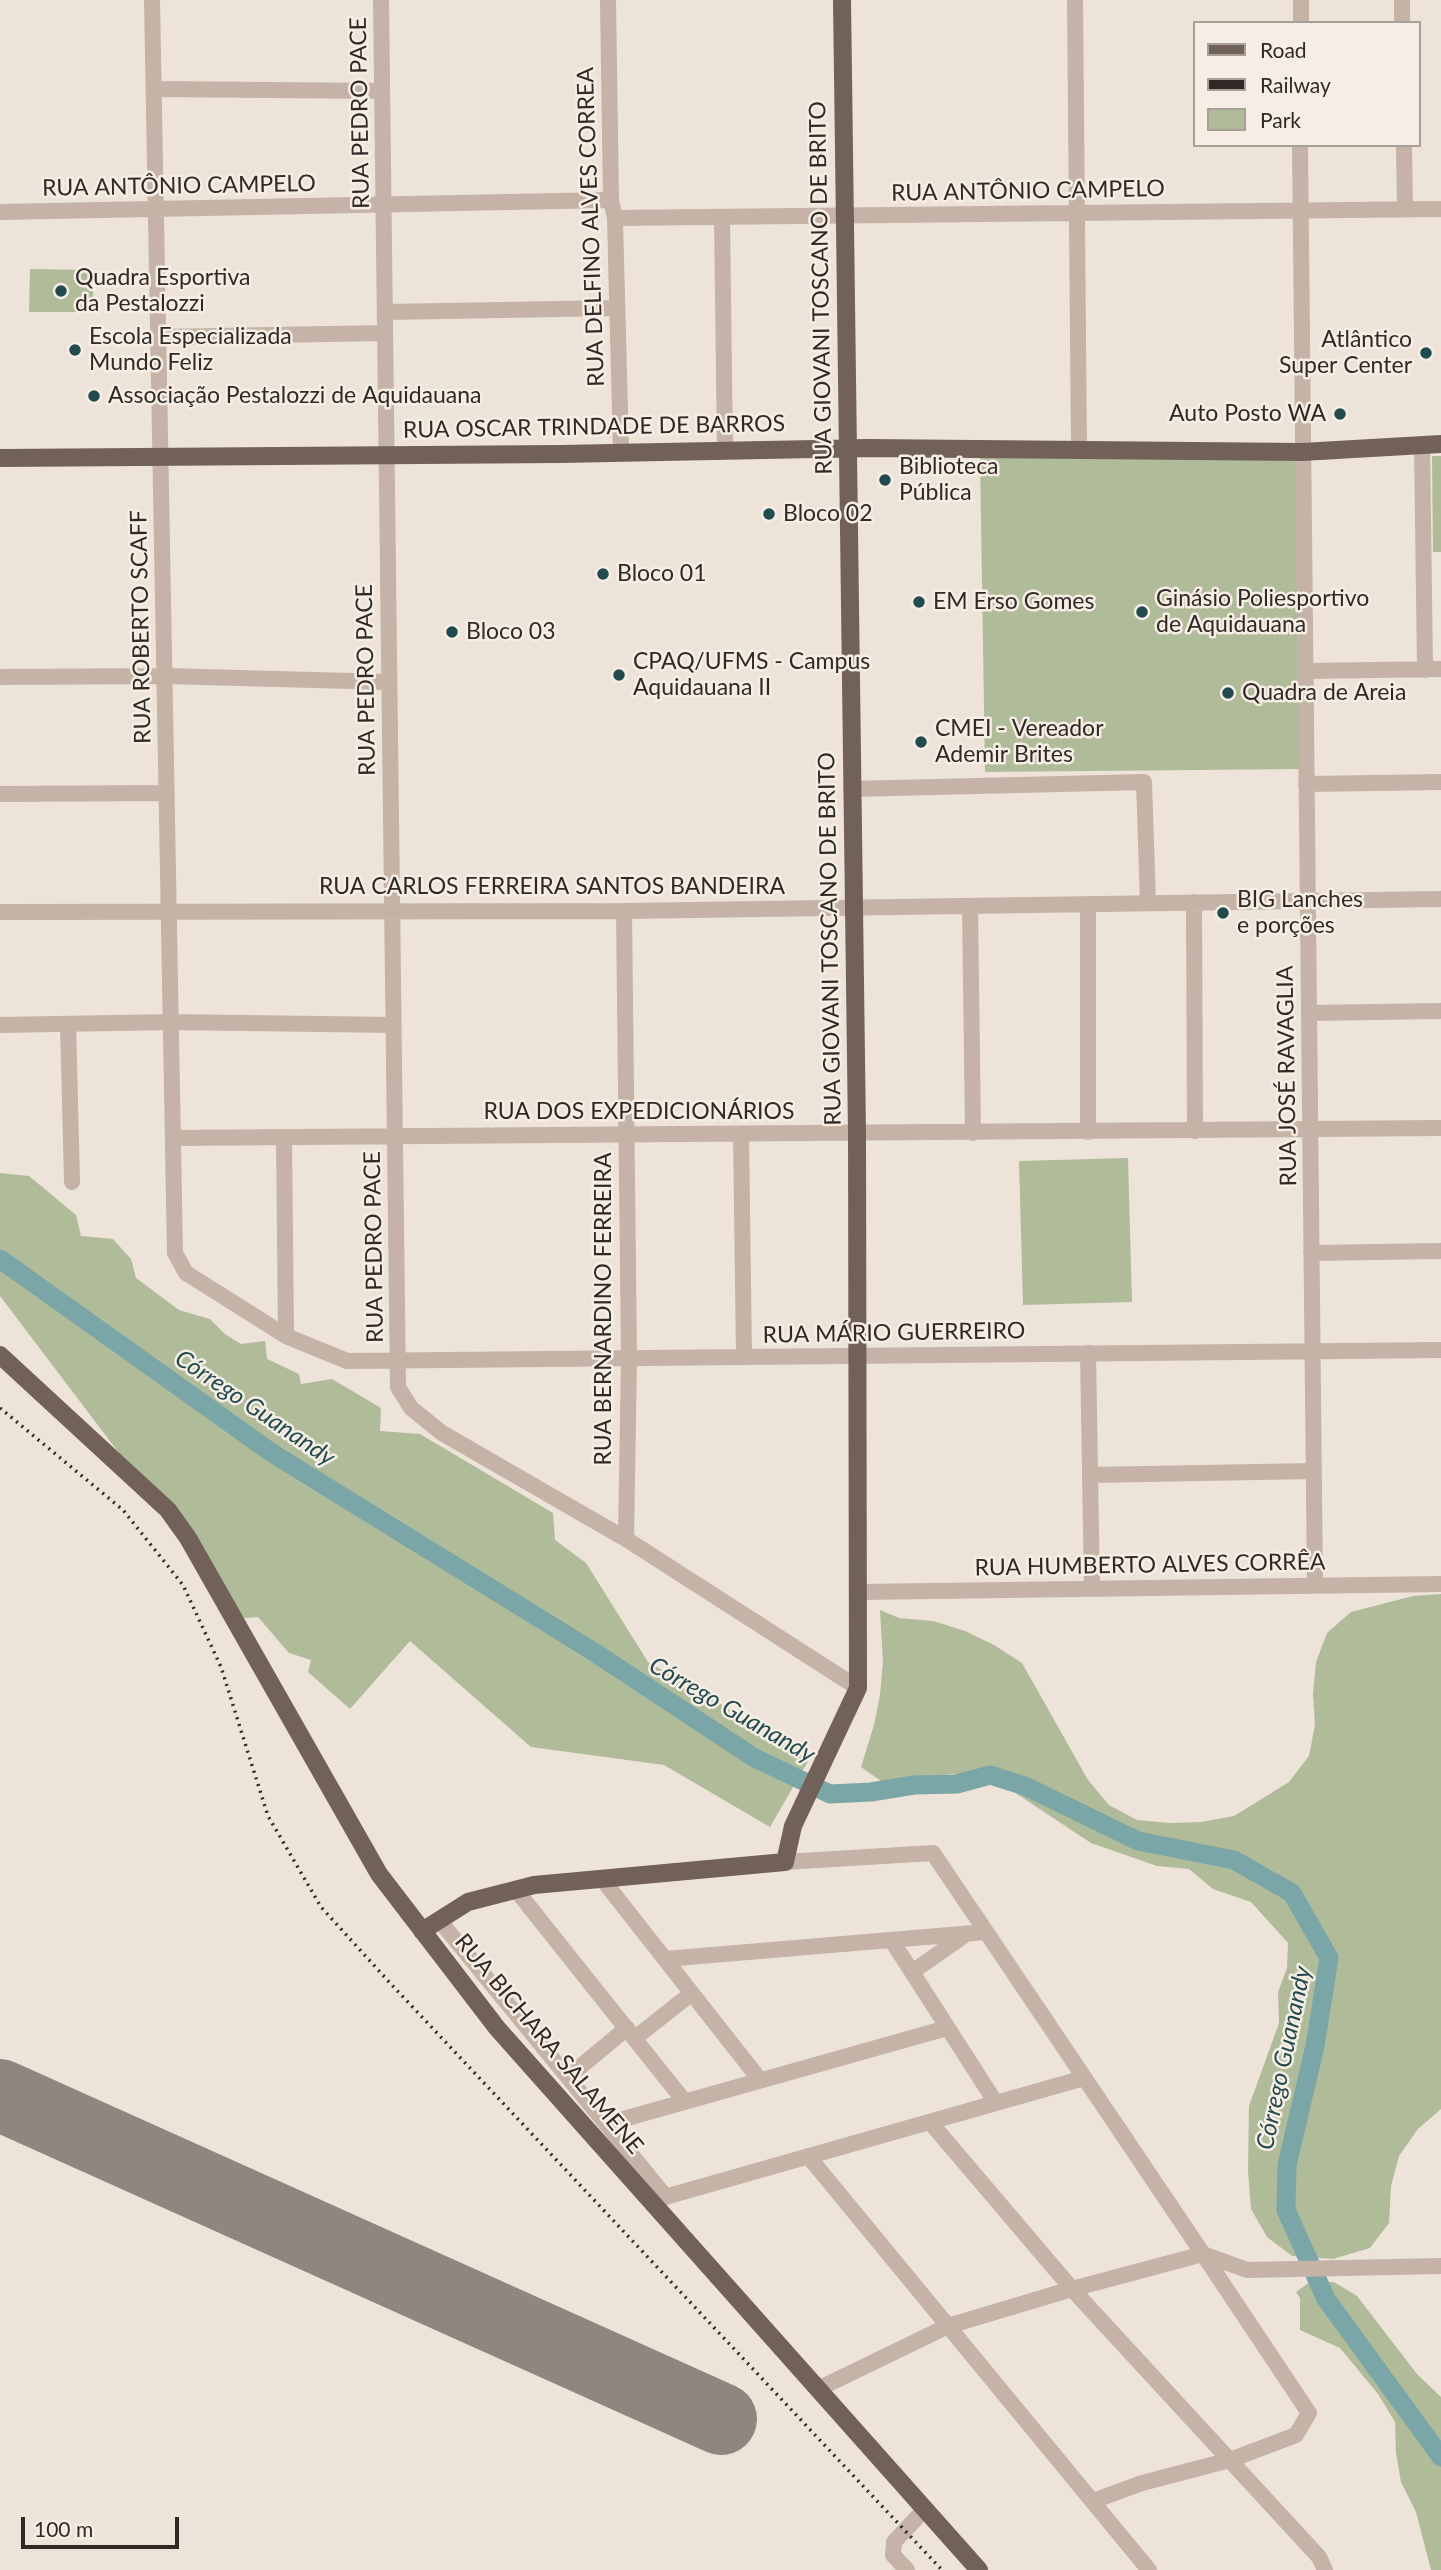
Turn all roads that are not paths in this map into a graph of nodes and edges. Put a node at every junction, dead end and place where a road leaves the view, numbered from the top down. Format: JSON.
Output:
{"nodes":[{"id":1,"x":152,"y":0,"type":"edge"},
{"id":2,"x":381,"y":0,"type":"edge"},
{"id":3,"x":608,"y":0,"type":"edge"},
{"id":4,"x":842,"y":0,"type":"edge"},
{"id":5,"x":1075,"y":0,"type":"edge"},
{"id":6,"x":1301,"y":0,"type":"edge"},
{"id":7,"x":1402,"y":0,"type":"edge"},
{"id":8,"x":1301,"y":21,"type":"edge"},
{"id":9,"x":1402,"y":21,"type":"edge"},
{"id":10,"x":154,"y":89,"type":"junction"},
{"id":11,"x":383,"y":91,"type":"junction"},
{"id":12,"x":1300,"y":147,"type":"edge"},
{"id":13,"x":1404,"y":147,"type":"edge"},
{"id":14,"x":611,"y":200,"type":"junction"},
{"id":15,"x":384,"y":205,"type":"junction"},
{"id":16,"x":156,"y":209,"type":"junction"},
{"id":17,"x":1405,"y":209,"type":"junction"},
{"id":18,"x":1441,"y":209,"type":"edge"},
{"id":19,"x":1299,"y":211,"type":"junction"},
{"id":20,"x":0,"y":212,"type":"edge"},
{"id":21,"x":1077,"y":213,"type":"junction"},
{"id":22,"x":843,"y":216,"type":"junction"},
{"id":23,"x":722,"y":217,"type":"junction"},
{"id":24,"x":615,"y":218,"type":"junction"},
{"id":25,"x":617,"y":308,"type":"junction"},
{"id":26,"x":385,"y":312,"type":"junction"},
{"id":27,"x":385,"y":333,"type":"junction"},
{"id":28,"x":158,"y":337,"type":"junction"},
{"id":29,"x":1422,"y":444,"type":"junction"},
{"id":30,"x":1441,"y":444,"type":"edge"},
{"id":31,"x":848,"y":449,"type":"junction"},
{"id":32,"x":1079,"y":449,"type":"junction"},
{"id":33,"x":725,"y":450,"type":"junction"},
{"id":34,"x":621,"y":452,"type":"junction"},
{"id":35,"x":1302,"y":452,"type":"junction"},
{"id":36,"x":387,"y":454,"type":"junction"},
{"id":37,"x":161,"y":457,"type":"junction"},
{"id":38,"x":0,"y":458,"type":"edge"},
{"id":39,"x":1433,"y":670,"type":"edge"},
{"id":40,"x":1305,"y":671,"type":"junction"},
{"id":41,"x":164,"y":676,"type":"junction"},
{"id":42,"x":0,"y":677,"type":"edge"},
{"id":43,"x":389,"y":682,"type":"junction"},
{"id":44,"x":1441,"y":782,"type":"edge"},
{"id":45,"x":1306,"y":784,"type":"junction"},
{"id":46,"x":851,"y":789,"type":"junction"},
{"id":47,"x":167,"y":793,"type":"junction"},
{"id":48,"x":0,"y":794,"type":"edge"},
{"id":49,"x":1441,"y":899,"type":"edge"},
{"id":50,"x":1307,"y":901,"type":"junction"},
{"id":51,"x":1195,"y":902,"type":"junction"},
{"id":52,"x":1148,"y":903,"type":"junction"},
{"id":53,"x":1088,"y":904,"type":"junction"},
{"id":54,"x":970,"y":906,"type":"junction"},
{"id":55,"x":853,"y":907,"type":"junction"},
{"id":56,"x":624,"y":911,"type":"junction"},
{"id":57,"x":0,"y":912,"type":"edge"},
{"id":58,"x":392,"y":912,"type":"junction"},
{"id":59,"x":169,"y":913,"type":"junction"},
{"id":60,"x":1441,"y":1012,"type":"edge"},
{"id":61,"x":1309,"y":1013,"type":"junction"},
{"id":62,"x":171,"y":1022,"type":"junction"},
{"id":63,"x":68,"y":1024,"type":"junction"},
{"id":64,"x":394,"y":1024,"type":"junction"},
{"id":65,"x":0,"y":1025,"type":"edge"},
{"id":66,"x":1441,"y":1128,"type":"edge"},
{"id":67,"x":1310,"y":1130,"type":"junction"},
{"id":68,"x":1195,"y":1131,"type":"junction"},
{"id":69,"x":973,"y":1132,"type":"junction"},
{"id":70,"x":1088,"y":1132,"type":"junction"},
{"id":71,"x":857,"y":1133,"type":"junction"},
{"id":72,"x":626,"y":1134,"type":"junction"},
{"id":73,"x":741,"y":1134,"type":"junction"},
{"id":74,"x":396,"y":1136,"type":"junction"},
{"id":75,"x":284,"y":1137,"type":"junction"},
{"id":76,"x":173,"y":1138,"type":"junction"},
{"id":77,"x":72,"y":1182,"type":"dead end"},
{"id":78,"x":1441,"y":1251,"type":"edge"},
{"id":79,"x":1311,"y":1252,"type":"junction"},
{"id":80,"x":286,"y":1336,"type":"junction"},
{"id":81,"x":1441,"y":1350,"type":"edge"},
{"id":82,"x":1312,"y":1351,"type":"junction"},
{"id":83,"x":1088,"y":1353,"type":"junction"},
{"id":84,"x":0,"y":1354,"type":"edge"},
{"id":85,"x":859,"y":1356,"type":"junction"},
{"id":86,"x":744,"y":1357,"type":"junction"},
{"id":87,"x":629,"y":1358,"type":"junction"},
{"id":88,"x":398,"y":1360,"type":"junction"},
{"id":89,"x":1314,"y":1471,"type":"junction"},
{"id":90,"x":1090,"y":1475,"type":"junction"},
{"id":91,"x":626,"y":1539,"type":"junction"},
{"id":92,"x":1441,"y":1584,"type":"edge"},
{"id":93,"x":1315,"y":1585,"type":"junction"},
{"id":94,"x":1092,"y":1589,"type":"junction"},
{"id":95,"x":859,"y":1592,"type":"junction"},
{"id":96,"x":858,"y":1688,"type":"junction"},
{"id":97,"x":785,"y":1862,"type":"junction"},
{"id":98,"x":603,"y":1879,"type":"junction"},
{"id":99,"x":516,"y":1890,"type":"junction"},
{"id":100,"x":439,"y":1920,"type":"junction"},
{"id":101,"x":422,"y":1931,"type":"junction"},
{"id":102,"x":985,"y":1932,"type":"junction"},
{"id":103,"x":967,"y":1933,"type":"junction"},
{"id":104,"x":892,"y":1941,"type":"junction"},
{"id":105,"x":665,"y":1959,"type":"junction"},
{"id":106,"x":912,"y":1972,"type":"junction"},
{"id":107,"x":692,"y":1993,"type":"junction"},
{"id":108,"x":947,"y":2028,"type":"junction"},
{"id":109,"x":631,"y":2033,"type":"junction"},
{"id":110,"x":568,"y":2077,"type":"junction"},
{"id":111,"x":1084,"y":2078,"type":"junction"},
{"id":112,"x":760,"y":2080,"type":"junction"},
{"id":113,"x":685,"y":2102,"type":"junction"},
{"id":114,"x":996,"y":2103,"type":"junction"},
{"id":115,"x":930,"y":2122,"type":"junction"},
{"id":116,"x":606,"y":2124,"type":"junction"},
{"id":117,"x":808,"y":2156,"type":"junction"},
{"id":118,"x":659,"y":2199,"type":"junction"},
{"id":119,"x":1203,"y":2254,"type":"junction"},
{"id":120,"x":1441,"y":2266,"type":"edge"},
{"id":121,"x":1072,"y":2289,"type":"junction"},
{"id":122,"x":947,"y":2326,"type":"junction"},
{"id":123,"x":818,"y":2389,"type":"junction"},
{"id":124,"x":1230,"y":2460,"type":"junction"},
{"id":125,"x":1093,"y":2501,"type":"junction"},
{"id":126,"x":925,"y":2509,"type":"junction"},
{"id":127,"x":906,"y":2570,"type":"edge"},
{"id":128,"x":979,"y":2570,"type":"edge"},
{"id":129,"x":1149,"y":2570,"type":"edge"},
{"id":130,"x":1325,"y":2570,"type":"edge"}],
"edges":[{"from":1,"to":10,"type":"street","name":"RUA ROBERTO SCAFF"},
{"from":2,"to":11,"type":"street","name":"RUA PEDRO PACE"},
{"from":3,"to":14,"type":"street","name":"RUA DELFINO ALVES CORREA"},
{"from":4,"to":22,"type":"main road","name":"RUA GIOVANI TOSCANO DE BRITO"},
{"from":5,"to":21,"type":"street"},
{"from":6,"to":8,"type":"street"},
{"from":7,"to":9,"type":"street"},
{"from":10,"to":11,"type":"street"},
{"from":10,"to":16,"type":"street","name":"RUA ROBERTO SCAFF"},
{"from":11,"to":15,"type":"street","name":"RUA PEDRO PACE"},
{"from":12,"to":19,"type":"street","name":"RUA JOSÉ RAVAGLIA"},
{"from":13,"to":17,"type":"street"},
{"from":14,"to":15,"type":"street","name":"RUA ANTÔNIO CAMPELO"},
{"from":14,"to":24,"type":"street","name":"RUA DELFINO ALVES CORREA"},
{"from":15,"to":16,"type":"street","name":"RUA ANTÔNIO CAMPELO"},
{"from":15,"to":26,"type":"street","name":"RUA PEDRO PACE"},
{"from":16,"to":20,"type":"street","name":"RUA ANTÔNIO CAMPELO"},
{"from":16,"to":28,"type":"street","name":"RUA ROBERTO SCAFF"},
{"from":17,"to":18,"type":"street","name":"RUA ANTÔNIO CAMPELO"},
{"from":17,"to":19,"type":"street","name":"RUA ANTÔNIO CAMPELO"},
{"from":19,"to":21,"type":"street","name":"RUA ANTÔNIO CAMPELO"},
{"from":19,"to":35,"type":"street","name":"RUA JOSÉ RAVAGLIA"},
{"from":21,"to":22,"type":"street","name":"RUA ANTÔNIO CAMPELO"},
{"from":21,"to":32,"type":"street"},
{"from":22,"to":23,"type":"street","name":"RUA ANTÔNIO CAMPELO"},
{"from":22,"to":31,"type":"main road","name":"RUA GIOVANI TOSCANO DE BRITO"},
{"from":23,"to":24,"type":"street","name":"RUA ANTÔNIO CAMPELO"},
{"from":23,"to":33,"type":"street"},
{"from":24,"to":25,"type":"street","name":"RUA DELFINO ALVES CORREA"},
{"from":25,"to":26,"type":"street"},
{"from":25,"to":34,"type":"street","name":"RUA DELFINO ALVES CORREA"},
{"from":26,"to":27,"type":"street","name":"RUA PEDRO PACE"},
{"from":27,"to":28,"type":"street"},
{"from":27,"to":36,"type":"street","name":"RUA PEDRO PACE"},
{"from":28,"to":37,"type":"street","name":"RUA ROBERTO SCAFF"},
{"from":29,"to":30,"type":"main road","name":"RUA OSCAR TRINDADE DE BARROS"},
{"from":29,"to":35,"type":"main road","name":"RUA OSCAR TRINDADE DE BARROS"},
{"from":29,"to":39,"type":"street"},
{"from":31,"to":32,"type":"main road","name":"RUA OSCAR TRINDADE DE BARROS"},
{"from":31,"to":33,"type":"main road","name":"RUA OSCAR TRINDADE DE BARROS"},
{"from":31,"to":46,"type":"main road","name":"RUA GIOVANI TOSCANO DE BRITO"},
{"from":32,"to":35,"type":"main road","name":"RUA OSCAR TRINDADE DE BARROS"},
{"from":33,"to":34,"type":"main road","name":"RUA OSCAR TRINDADE DE BARROS"},
{"from":34,"to":36,"type":"main road","name":"RUA OSCAR TRINDADE DE BARROS"},
{"from":35,"to":40,"type":"street","name":"RUA JOSÉ RAVAGLIA"},
{"from":36,"to":37,"type":"main road","name":"RUA OSCAR TRINDADE DE BARROS"},
{"from":36,"to":43,"type":"street","name":"RUA PEDRO PACE"},
{"from":37,"to":38,"type":"main road","name":"RUA OSCAR TRINDADE DE BARROS"},
{"from":37,"to":41,"type":"street","name":"RUA ROBERTO SCAFF"},
{"from":39,"to":40,"type":"street"},
{"from":40,"to":45,"type":"street","name":"RUA JOSÉ RAVAGLIA"},
{"from":41,"to":42,"type":"street"},
{"from":41,"to":43,"type":"street"},
{"from":41,"to":47,"type":"street","name":"RUA ROBERTO SCAFF"},
{"from":43,"to":58,"type":"street","name":"RUA PEDRO PACE"},
{"from":44,"to":45,"type":"street"},
{"from":45,"to":50,"type":"street","name":"RUA JOSÉ RAVAGLIA"},
{"from":46,"to":52,"type":"street"},
{"from":46,"to":55,"type":"main road","name":"RUA GIOVANI TOSCANO DE BRITO"},
{"from":47,"to":48,"type":"street"},
{"from":47,"to":59,"type":"street","name":"RUA ROBERTO SCAFF"},
{"from":49,"to":50,"type":"street","name":"RUA CARLOS FERREIRA SANTOS BANDEIRA"},
{"from":50,"to":51,"type":"street","name":"RUA CARLOS FERREIRA SANTOS BANDEIRA"},
{"from":50,"to":61,"type":"street","name":"RUA JOSÉ RAVAGLIA"},
{"from":51,"to":52,"type":"street","name":"RUA CARLOS FERREIRA SANTOS BANDEIRA"},
{"from":51,"to":68,"type":"street"},
{"from":52,"to":53,"type":"street","name":"RUA CARLOS FERREIRA SANTOS BANDEIRA"},
{"from":53,"to":54,"type":"street","name":"RUA CARLOS FERREIRA SANTOS BANDEIRA"},
{"from":53,"to":70,"type":"street"},
{"from":54,"to":55,"type":"street","name":"RUA CARLOS FERREIRA SANTOS BANDEIRA"},
{"from":54,"to":69,"type":"street"},
{"from":55,"to":56,"type":"street","name":"RUA CARLOS FERREIRA SANTOS BANDEIRA"},
{"from":55,"to":71,"type":"main road","name":"RUA GIOVANI TOSCANO DE BRITO"},
{"from":56,"to":58,"type":"street","name":"RUA CARLOS FERREIRA SANTOS BANDEIRA"},
{"from":56,"to":72,"type":"street","name":"RUA BERNARDINO FERREIRA"},
{"from":57,"to":59,"type":"street","name":"RUA CARLOS FERREIRA SANTOS BANDEIRA"},
{"from":58,"to":59,"type":"street","name":"RUA CARLOS FERREIRA SANTOS BANDEIRA"},
{"from":58,"to":64,"type":"street","name":"RUA PEDRO PACE"},
{"from":59,"to":62,"type":"street","name":"RUA ROBERTO SCAFF"},
{"from":60,"to":61,"type":"street"},
{"from":61,"to":67,"type":"street","name":"RUA JOSÉ RAVAGLIA"},
{"from":62,"to":63,"type":"street"},
{"from":62,"to":64,"type":"street"},
{"from":62,"to":76,"type":"street","name":"RUA ROBERTO SCAFF"},
{"from":63,"to":65,"type":"street"},
{"from":63,"to":77,"type":"street"},
{"from":64,"to":74,"type":"street","name":"RUA PEDRO PACE"},
{"from":66,"to":67,"type":"street","name":"RUA DOS EXPEDICIONÁRIOS"},
{"from":67,"to":68,"type":"street","name":"RUA DOS EXPEDICIONÁRIOS"},
{"from":67,"to":79,"type":"street","name":"RUA JOSÉ RAVAGLIA"},
{"from":68,"to":70,"type":"street","name":"RUA DOS EXPEDICIONÁRIOS"},
{"from":69,"to":70,"type":"street","name":"RUA DOS EXPEDICIONÁRIOS"},
{"from":69,"to":71,"type":"street","name":"RUA DOS EXPEDICIONÁRIOS"},
{"from":71,"to":73,"type":"street","name":"RUA DOS EXPEDICIONÁRIOS"},
{"from":71,"to":85,"type":"main road","name":"RUA GIOVANI TOSCANO DE BRITO"},
{"from":72,"to":73,"type":"street","name":"RUA DOS EXPEDICIONÁRIOS"},
{"from":72,"to":74,"type":"street","name":"RUA DOS EXPEDICIONÁRIOS"},
{"from":72,"to":87,"type":"street","name":"RUA BERNARDINO FERREIRA"},
{"from":73,"to":86,"type":"street"},
{"from":74,"to":75,"type":"street","name":"RUA DOS EXPEDICIONÁRIOS"},
{"from":74,"to":88,"type":"street","name":"RUA PEDRO PACE"},
{"from":75,"to":76,"type":"street","name":"RUA DOS EXPEDICIONÁRIOS"},
{"from":75,"to":80,"type":"street"},
{"from":76,"to":80,"type":"street","name":"RUA ROBERTO SCAFF"},
{"from":78,"to":79,"type":"street"},
{"from":79,"to":82,"type":"street","name":"RUA JOSÉ RAVAGLIA"},
{"from":80,"to":88,"type":"street","name":"RUA MÁRIO GUERREIRO"},
{"from":81,"to":82,"type":"street","name":"RUA MÁRIO GUERREIRO"},
{"from":82,"to":83,"type":"street","name":"RUA MÁRIO GUERREIRO"},
{"from":82,"to":89,"type":"street","name":"RUA JOSÉ RAVAGLIA"},
{"from":83,"to":85,"type":"street","name":"RUA MÁRIO GUERREIRO"},
{"from":83,"to":90,"type":"street"},
{"from":84,"to":101,"type":"main road","name":"RUA BICHARA SALAMENE"},
{"from":85,"to":86,"type":"street","name":"RUA MÁRIO GUERREIRO"},
{"from":85,"to":95,"type":"main road","name":"RUA GIOVANI TOSCANO DE BRITO"},
{"from":86,"to":87,"type":"street","name":"RUA MÁRIO GUERREIRO"},
{"from":87,"to":88,"type":"street","name":"RUA MÁRIO GUERREIRO"},
{"from":87,"to":91,"type":"street","name":"RUA BERNARDINO FERREIRA"},
{"from":88,"to":91,"type":"street","name":"RUA PEDRO PACE"},
{"from":89,"to":90,"type":"street"},
{"from":89,"to":93,"type":"street","name":"RUA JOSÉ RAVAGLIA"},
{"from":90,"to":94,"type":"street"},
{"from":91,"to":96,"type":"street","name":"RUA PEDRO PACE"},
{"from":92,"to":93,"type":"street","name":"RUA HUMBERTO ALVES CORRÊA"},
{"from":93,"to":94,"type":"street","name":"RUA HUMBERTO ALVES CORRÊA"},
{"from":94,"to":95,"type":"street","name":"RUA HUMBERTO ALVES CORRÊA"},
{"from":95,"to":96,"type":"main road","name":"RUA GIOVANI TOSCANO DE BRITO"},
{"from":96,"to":97,"type":"main road","name":"RUA GIOVANI TOSCANO DE BRITO"},
{"from":97,"to":98,"type":"main road"},
{"from":97,"to":102,"type":"street"},
{"from":98,"to":99,"type":"main road"},
{"from":98,"to":105,"type":"street"},
{"from":99,"to":100,"type":"main road"},
{"from":99,"to":109,"type":"street"},
{"from":100,"to":101,"type":"main road"},
{"from":100,"to":110,"type":"street"},
{"from":101,"to":118,"type":"main road","name":"RUA BICHARA SALAMENE"},
{"from":102,"to":103,"type":"street"},
{"from":102,"to":111,"type":"street"},
{"from":103,"to":104,"type":"street"},
{"from":103,"to":106,"type":"street"},
{"from":104,"to":105,"type":"street"},
{"from":104,"to":106,"type":"street"},
{"from":105,"to":107,"type":"street"},
{"from":106,"to":108,"type":"street"},
{"from":107,"to":109,"type":"street"},
{"from":107,"to":112,"type":"street"},
{"from":108,"to":112,"type":"street"},
{"from":108,"to":114,"type":"street"},
{"from":109,"to":110,"type":"street"},
{"from":109,"to":113,"type":"street"},
{"from":110,"to":116,"type":"street"},
{"from":111,"to":114,"type":"street"},
{"from":111,"to":119,"type":"street"},
{"from":112,"to":113,"type":"street"},
{"from":113,"to":116,"type":"street"},
{"from":114,"to":115,"type":"street"},
{"from":115,"to":117,"type":"street"},
{"from":115,"to":121,"type":"street"},
{"from":116,"to":118,"type":"street"},
{"from":117,"to":118,"type":"street"},
{"from":117,"to":122,"type":"street"},
{"from":118,"to":123,"type":"main road","name":"RUA BICHARA SALAMENE"},
{"from":119,"to":120,"type":"street"},
{"from":119,"to":121,"type":"street"},
{"from":119,"to":124,"type":"street"},
{"from":121,"to":122,"type":"street"},
{"from":121,"to":124,"type":"street"},
{"from":122,"to":123,"type":"street"},
{"from":122,"to":125,"type":"street"},
{"from":123,"to":126,"type":"main road","name":"RUA BICHARA SALAMENE"},
{"from":124,"to":125,"type":"street"},
{"from":124,"to":130,"type":"street"},
{"from":125,"to":129,"type":"street"},
{"from":126,"to":127,"type":"street"},
{"from":126,"to":128,"type":"main road","name":"RUA BICHARA SALAMENE"}]}
